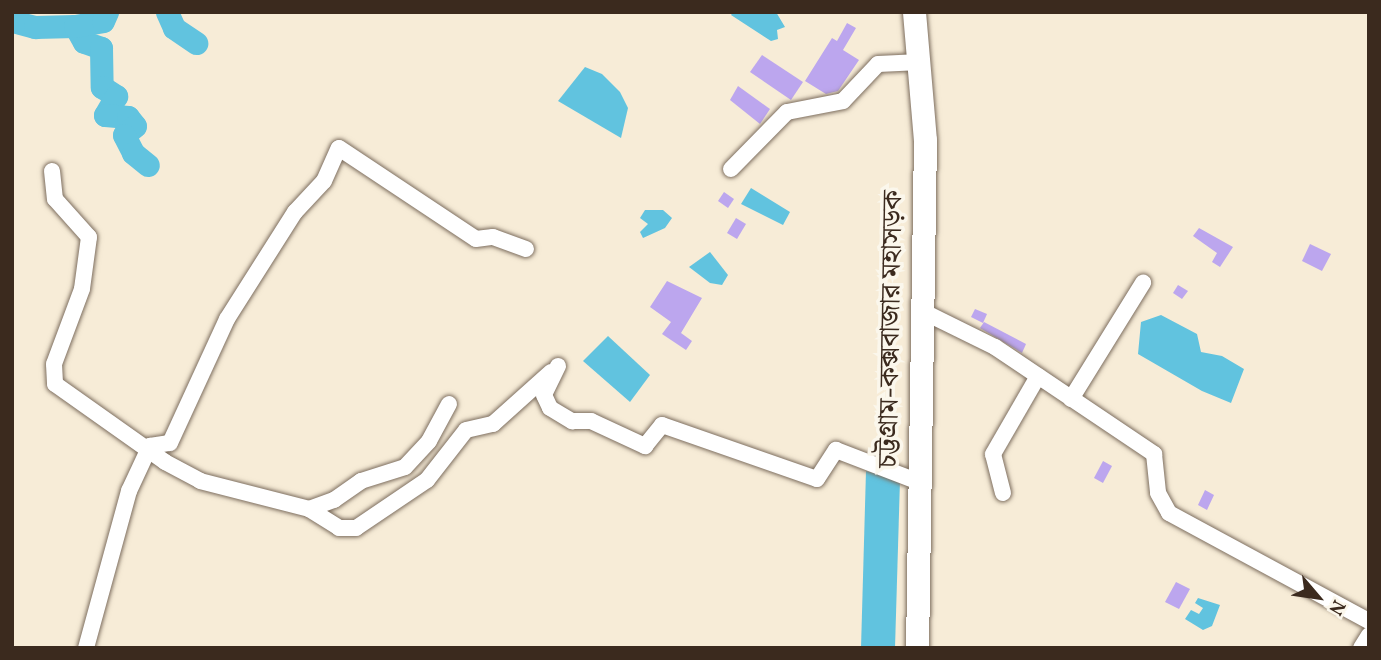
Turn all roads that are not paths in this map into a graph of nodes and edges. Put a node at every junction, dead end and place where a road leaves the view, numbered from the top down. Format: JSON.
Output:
{"nodes":[{"id":1,"x":914,"y":12,"type":"edge"},
{"id":2,"x":920,"y":62,"type":"junction"},
{"id":3,"x":731,"y":169,"type":"dead end"},
{"id":4,"x":52,"y":171,"type":"dead end"},
{"id":5,"x":526,"y":249,"type":"dead end"},
{"id":6,"x":1143,"y":283,"type":"dead end"},
{"id":7,"x":922,"y":311,"type":"junction"},
{"id":8,"x":1038,"y":376,"type":"junction"},
{"id":9,"x":1071,"y":399,"type":"junction"},
{"id":10,"x":449,"y":404,"type":"dead end"},
{"id":11,"x":148,"y":451,"type":"junction"},
{"id":12,"x":919,"y":482,"type":"junction"},
{"id":13,"x":1003,"y":493,"type":"dead end"},
{"id":14,"x":309,"y":509,"type":"junction"},
{"id":15,"x":1369,"y":621,"type":"edge"},
{"id":16,"x":1369,"y":635,"type":"edge"},
{"id":17,"x":86,"y":648,"type":"edge"},
{"id":18,"x":917,"y":648,"type":"edge"},
{"id":19,"x":1362,"y":648,"type":"edge"}],
"edges":[{"from":1,"to":2,"type":"highway","name":"চট্টগ্রাম-কক্সবাজার মহাসড়ক"},
{"from":2,"to":3,"type":"street"},
{"from":2,"to":7,"type":"highway","name":"চট্টগ্রাম-কক্সবাজার মহাসড়ক"},
{"from":4,"to":11,"type":"street"},
{"from":5,"to":11,"type":"street"},
{"from":6,"to":9,"type":"street"},
{"from":7,"to":8,"type":"street"},
{"from":7,"to":12,"type":"highway","name":"চট্টগ্রাম-কক্সবাজার মহাসড়ক"},
{"from":8,"to":9,"type":"street"},
{"from":8,"to":13,"type":"street"},
{"from":9,"to":15,"type":"street"},
{"from":10,"to":14,"type":"street"},
{"from":11,"to":14,"type":"street"},
{"from":11,"to":17,"type":"street"},
{"from":12,"to":14,"type":"street"},
{"from":12,"to":18,"type":"highway","name":"চট্টগ্রাম-কক্সবাজার মহাসড়ক"},
{"from":16,"to":19,"type":"street"}]}
